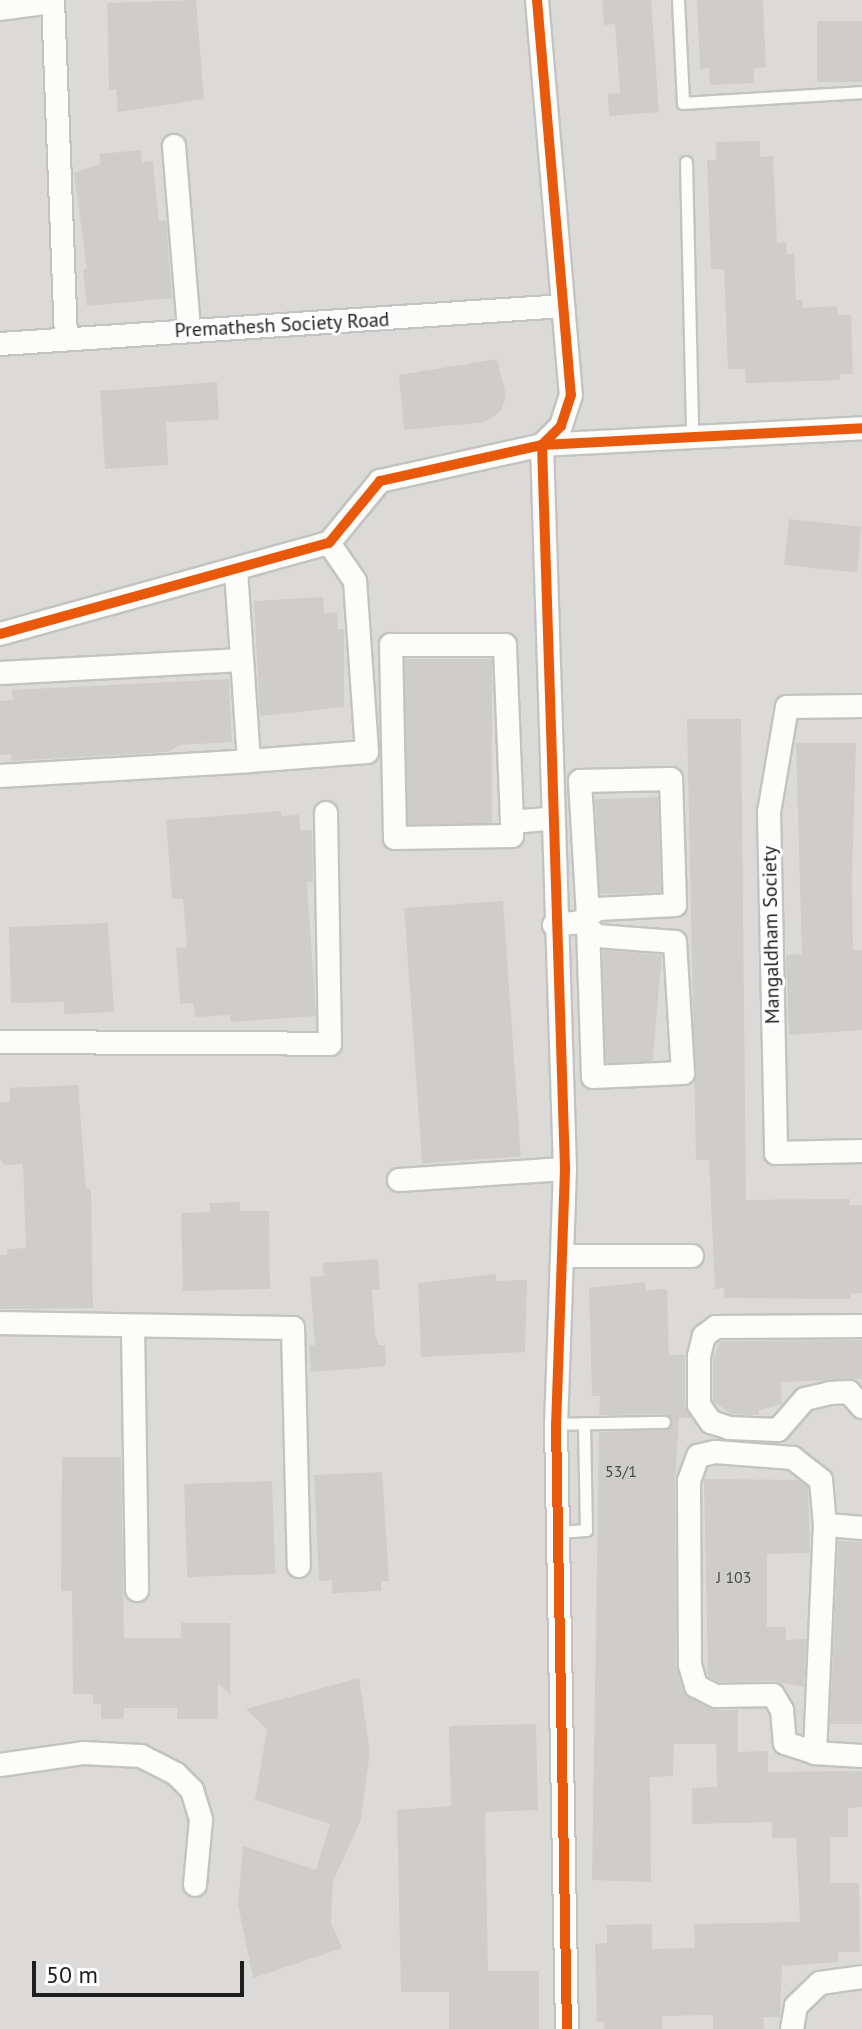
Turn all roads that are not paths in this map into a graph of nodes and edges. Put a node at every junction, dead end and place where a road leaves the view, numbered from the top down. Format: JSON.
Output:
{"nodes":[{"id":1,"x":537,"y":0,"type":"edge"},
{"id":2,"x":678,"y":0,"type":"edge"},
{"id":3,"x":53,"y":1,"type":"edge"},
{"id":4,"x":0,"y":9,"type":"edge"},
{"id":5,"x":862,"y":92,"type":"edge"},
{"id":6,"x":174,"y":146,"type":"dead end"},
{"id":7,"x":686,"y":162,"type":"dead end"},
{"id":8,"x":563,"y":306,"type":"junction"},
{"id":9,"x":189,"y":330,"type":"junction"},
{"id":10,"x":66,"y":339,"type":"junction"},
{"id":11,"x":0,"y":344,"type":"edge"},
{"id":12,"x":862,"y":428,"type":"edge"},
{"id":13,"x":692,"y":435,"type":"junction"},
{"id":14,"x":542,"y":445,"type":"junction"},
{"id":15,"x":329,"y":543,"type":"junction"},
{"id":16,"x":236,"y":569,"type":"junction"},
{"id":17,"x":0,"y":634,"type":"edge"},
{"id":18,"x":242,"y":660,"type":"junction"},
{"id":19,"x":0,"y":673,"type":"edge"},
{"id":20,"x":862,"y":706,"type":"edge"},
{"id":21,"x":249,"y":761,"type":"junction"},
{"id":22,"x":0,"y":776,"type":"edge"},
{"id":23,"x":326,"y":813,"type":"dead end"},
{"id":24,"x":550,"y":819,"type":"junction"},
{"id":25,"x":512,"y":822,"type":"junction"},
{"id":26,"x":586,"y":922,"type":"junction"},
{"id":27,"x":554,"y":925,"type":"junction"},
{"id":28,"x":0,"y":1042,"type":"edge"},
{"id":29,"x":862,"y":1151,"type":"edge"},
{"id":30,"x":565,"y":1169,"type":"junction"},
{"id":31,"x":399,"y":1180,"type":"dead end"},
{"id":32,"x":564,"y":1256,"type":"junction"},
{"id":33,"x":692,"y":1256,"type":"dead end"},
{"id":34,"x":0,"y":1323,"type":"edge"},
{"id":35,"x":862,"y":1326,"type":"edge"},
{"id":36,"x":133,"y":1327,"type":"junction"},
{"id":37,"x":862,"y":1407,"type":"edge"},
{"id":38,"x":664,"y":1422,"type":"dead end"},
{"id":39,"x":584,"y":1423,"type":"junction"},
{"id":40,"x":556,"y":1424,"type":"junction"},
{"id":41,"x":825,"y":1525,"type":"junction"},
{"id":42,"x":862,"y":1528,"type":"edge"},
{"id":43,"x":558,"y":1532,"type":"junction"},
{"id":44,"x":299,"y":1566,"type":"dead end"},
{"id":45,"x":137,"y":1590,"type":"dead end"},
{"id":46,"x":815,"y":1753,"type":"junction"},
{"id":47,"x":862,"y":1756,"type":"edge"},
{"id":48,"x":0,"y":1765,"type":"edge"},
{"id":49,"x":195,"y":1885,"type":"dead end"},
{"id":50,"x":862,"y":1977,"type":"edge"},
{"id":51,"x":567,"y":2029,"type":"edge"},
{"id":52,"x":792,"y":2029,"type":"edge"}],
"edges":[{"from":1,"to":8,"type":"street"},
{"from":2,"to":5,"type":"lane"},
{"from":3,"to":4,"type":"street"},
{"from":3,"to":10,"type":"street"},
{"from":6,"to":9,"type":"street"},
{"from":7,"to":13,"type":"lane"},
{"from":8,"to":9,"type":"street","name":"Premathesh Society Road"},
{"from":8,"to":14,"type":"street"},
{"from":9,"to":10,"type":"street","name":"Premathesh Society Road"},
{"from":10,"to":11,"type":"street","name":"Premathesh Society Road"},
{"from":12,"to":13,"type":"street"},
{"from":13,"to":14,"type":"street"},
{"from":14,"to":15,"type":"street"},
{"from":14,"to":24,"type":"street"},
{"from":15,"to":16,"type":"street"},
{"from":15,"to":21,"type":"street"},
{"from":16,"to":17,"type":"street"},
{"from":16,"to":18,"type":"street"},
{"from":18,"to":19,"type":"street"},
{"from":18,"to":21,"type":"street"},
{"from":20,"to":29,"type":"street","name":"Mangaldham Society"},
{"from":21,"to":22,"type":"street"},
{"from":23,"to":28,"type":"street"},
{"from":24,"to":25,"type":"street"},
{"from":24,"to":27,"type":"street"},
{"from":25,"to":25,"type":"street"},
{"from":26,"to":26,"type":"street"},
{"from":26,"to":26,"type":"street"},
{"from":26,"to":27,"type":"street"},
{"from":27,"to":30,"type":"street"},
{"from":30,"to":31,"type":"street"},
{"from":30,"to":32,"type":"street"},
{"from":32,"to":33,"type":"street"},
{"from":32,"to":40,"type":"street"},
{"from":34,"to":36,"type":"street"},
{"from":35,"to":37,"type":"street"},
{"from":36,"to":44,"type":"street"},
{"from":36,"to":45,"type":"street"},
{"from":38,"to":39,"type":"lane"},
{"from":39,"to":40,"type":"lane"},
{"from":39,"to":43,"type":"lane"},
{"from":40,"to":43,"type":"street"},
{"from":41,"to":42,"type":"street"},
{"from":41,"to":46,"type":"street"},
{"from":41,"to":46,"type":"street"},
{"from":43,"to":51,"type":"street"},
{"from":46,"to":47,"type":"street"},
{"from":48,"to":49,"type":"street"},
{"from":50,"to":52,"type":"street"}]}
